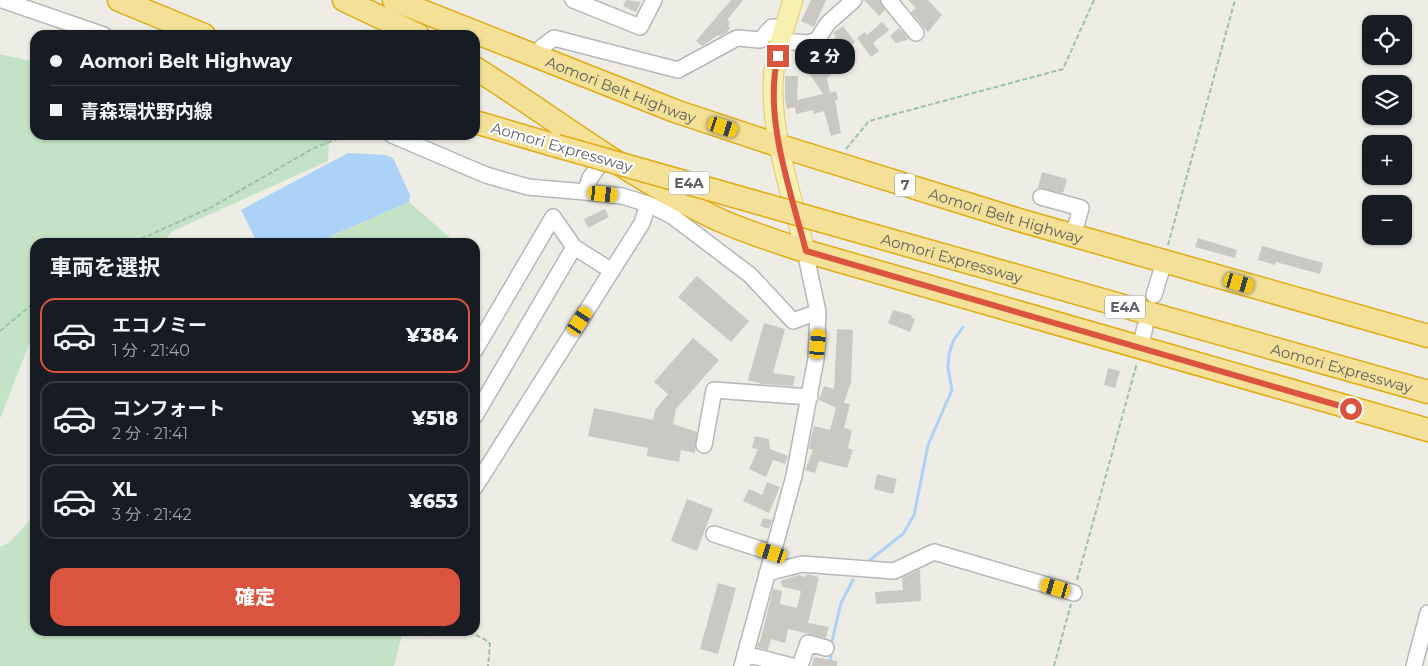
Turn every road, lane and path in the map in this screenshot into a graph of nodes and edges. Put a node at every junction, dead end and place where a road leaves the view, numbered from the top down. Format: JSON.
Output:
{"nodes":[{"id":1,"x":2,"y":0,"type":"edge"},
{"id":2,"x":119,"y":0,"type":"edge"},
{"id":3,"x":344,"y":0,"type":"edge"},
{"id":4,"x":394,"y":0,"type":"edge"},
{"id":5,"x":573,"y":0,"type":"edge"},
{"id":6,"x":654,"y":0,"type":"edge"},
{"id":7,"x":793,"y":0,"type":"edge"},
{"id":8,"x":854,"y":0,"type":"edge"},
{"id":9,"x":889,"y":0,"type":"edge"},
{"id":10,"x":1094,"y":0,"type":"edge"},
{"id":11,"x":1235,"y":0,"type":"edge"},
{"id":12,"x":595,"y":4,"type":"edge"},
{"id":13,"x":89,"y":30,"type":"edge"},
{"id":14,"x":192,"y":30,"type":"edge"},
{"id":15,"x":407,"y":30,"type":"edge"},
{"id":16,"x":470,"y":30,"type":"edge"},
{"id":17,"x":916,"y":32,"type":"dead end"},
{"id":18,"x":480,"y":34,"type":"edge"},
{"id":19,"x":783,"y":34,"type":"junction"},
{"id":20,"x":542,"y":47,"type":"dead end"},
{"id":21,"x":480,"y":71,"type":"edge"},
{"id":22,"x":480,"y":123,"type":"edge"},
{"id":23,"x":334,"y":140,"type":"edge"},
{"id":24,"x":404,"y":140,"type":"edge"},
{"id":25,"x":780,"y":146,"type":"junction"},
{"id":26,"x":606,"y":156,"type":"junction"},
{"id":27,"x":842,"y":165,"type":"junction"},
{"id":28,"x":585,"y":192,"type":"junction"},
{"id":29,"x":1041,"y":197,"type":"dead end"},
{"id":30,"x":648,"y":204,"type":"junction"},
{"id":31,"x":1073,"y":236,"type":"junction"},
{"id":32,"x":143,"y":238,"type":"edge"},
{"id":33,"x":574,"y":247,"type":"junction"},
{"id":34,"x":806,"y":251,"type":"junction"},
{"id":35,"x":1164,"y":262,"type":"junction"},
{"id":36,"x":612,"y":271,"type":"junction"},
{"id":37,"x":1154,"y":295,"type":"dead end"},
{"id":38,"x":30,"y":306,"type":"edge"},
{"id":39,"x":818,"y":312,"type":"junction"},
{"id":40,"x":0,"y":331,"type":"edge"},
{"id":41,"x":1428,"y":336,"type":"edge"},
{"id":42,"x":1142,"y":338,"type":"junction"},
{"id":43,"x":480,"y":341,"type":"edge"},
{"id":44,"x":1428,"y":392,"type":"edge"},
{"id":45,"x":810,"y":397,"type":"junction"},
{"id":46,"x":480,"y":407,"type":"edge"},
{"id":47,"x":1428,"y":430,"type":"edge"},
{"id":48,"x":704,"y":445,"type":"dead end"},
{"id":49,"x":480,"y":480,"type":"edge"},
{"id":50,"x":714,"y":534,"type":"dead end"},
{"id":51,"x":772,"y":553,"type":"junction"},
{"id":52,"x":767,"y":573,"type":"junction"},
{"id":53,"x":1074,"y":593,"type":"junction"},
{"id":54,"x":1428,"y":613,"type":"edge"},
{"id":55,"x":480,"y":636,"type":"edge"},
{"id":56,"x":826,"y":648,"type":"dead end"},
{"id":57,"x":743,"y":660,"type":"edge"},
{"id":58,"x":488,"y":666,"type":"edge"},
{"id":59,"x":792,"y":666,"type":"edge"},
{"id":60,"x":800,"y":666,"type":"edge"},
{"id":61,"x":1054,"y":666,"type":"edge"},
{"id":62,"x":1414,"y":666,"type":"edge"}],
"edges":[{"from":1,"to":13,"type":"street"},
{"from":2,"to":14,"type":"highway"},
{"from":3,"to":15,"type":"highway"},
{"from":4,"to":16,"type":"highway","name":"Aomori Belt Highway","number":"7"},
{"from":5,"to":12,"type":"street"},
{"from":6,"to":12,"type":"street"},
{"from":7,"to":19,"type":"main road"},
{"from":8,"to":19,"type":"street"},
{"from":9,"to":17,"type":"street"},
{"from":10,"to":27,"type":"path"},
{"from":11,"to":35,"type":"path"},
{"from":18,"to":25,"type":"highway","name":"Aomori Belt Highway","number":"7"},
{"from":19,"to":20,"type":"street"},
{"from":19,"to":25,"type":"main road"},
{"from":21,"to":26,"type":"highway"},
{"from":22,"to":44,"type":"highway","name":"Aomori Expressway","number":"E4A","bridge":true},
{"from":23,"to":32,"type":"path"},
{"from":24,"to":28,"type":"street"},
{"from":25,"to":27,"type":"highway","name":"Aomori Belt Highway","number":"7"},
{"from":25,"to":34,"type":"main road"},
{"from":26,"to":28,"type":"street"},
{"from":26,"to":34,"type":"highway"},
{"from":27,"to":31,"type":"highway","name":"Aomori Belt Highway","number":"7"},
{"from":28,"to":30,"type":"street"},
{"from":29,"to":31,"type":"street"},
{"from":30,"to":36,"type":"street"},
{"from":30,"to":39,"type":"street"},
{"from":31,"to":35,"type":"highway","name":"Aomori Belt Highway","number":"7"},
{"from":33,"to":36,"type":"street"},
{"from":33,"to":43,"type":"street"},
{"from":33,"to":46,"type":"street"},
{"from":34,"to":39,"type":"street"},
{"from":34,"to":42,"type":"highway"},
{"from":35,"to":37,"type":"street"},
{"from":35,"to":41,"type":"highway","name":"Aomori Belt Highway","number":"7"},
{"from":36,"to":49,"type":"street"},
{"from":38,"to":40,"type":"path"},
{"from":39,"to":45,"type":"street"},
{"from":42,"to":47,"type":"highway"},
{"from":42,"to":53,"type":"path"},
{"from":45,"to":48,"type":"street"},
{"from":45,"to":51,"type":"street"},
{"from":50,"to":51,"type":"street"},
{"from":51,"to":52,"type":"street"},
{"from":52,"to":53,"type":"street"},
{"from":52,"to":57,"type":"street"},
{"from":53,"to":61,"type":"path"},
{"from":54,"to":62,"type":"street"},
{"from":55,"to":58,"type":"path"},
{"from":56,"to":60,"type":"street"},
{"from":57,"to":59,"type":"street"}]}
